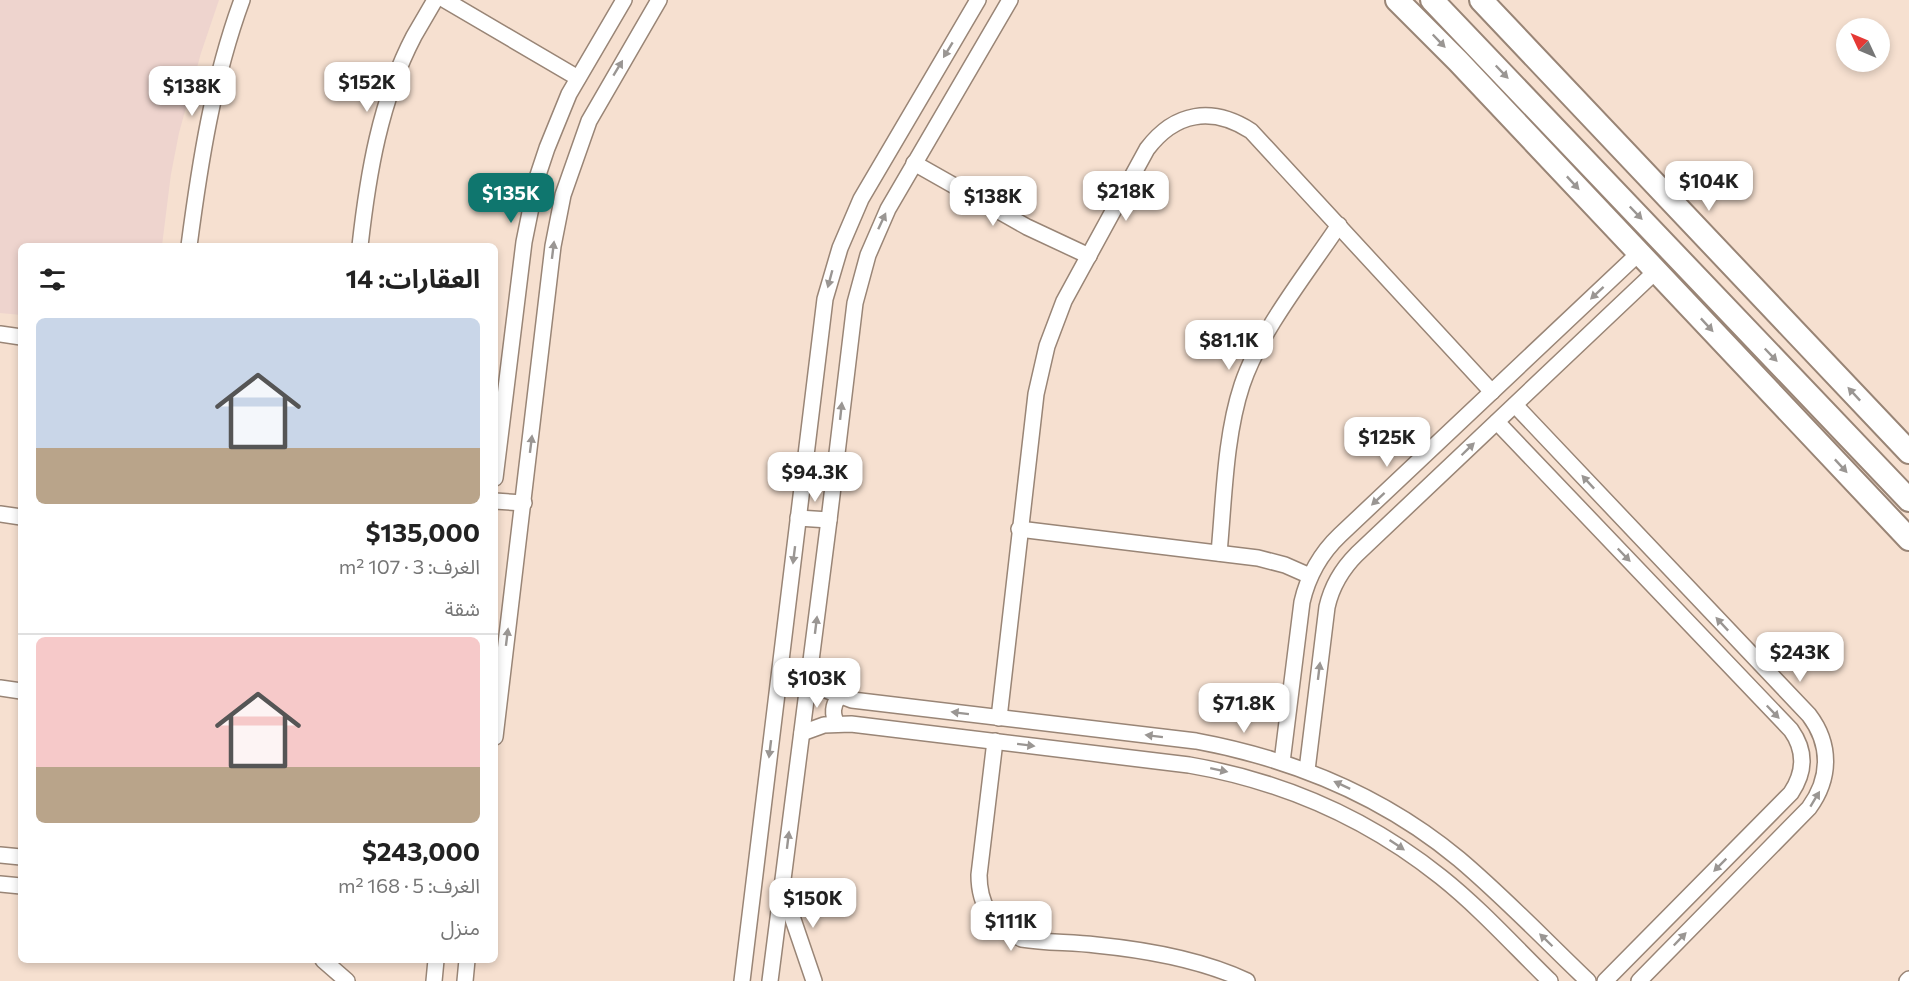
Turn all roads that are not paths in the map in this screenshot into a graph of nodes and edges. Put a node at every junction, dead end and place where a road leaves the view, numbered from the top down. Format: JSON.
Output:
{"nodes":[{"id":1,"x":242,"y":0,"type":"edge"},
{"id":2,"x":435,"y":0,"type":"edge"},
{"id":3,"x":445,"y":0,"type":"edge"},
{"id":4,"x":624,"y":0,"type":"edge"},
{"id":5,"x":659,"y":0,"type":"edge"},
{"id":6,"x":978,"y":0,"type":"edge"},
{"id":7,"x":1010,"y":0,"type":"edge"},
{"id":8,"x":1397,"y":0,"type":"edge"},
{"id":9,"x":1432,"y":0,"type":"edge"},
{"id":10,"x":1481,"y":0,"type":"edge"},
{"id":11,"x":578,"y":78,"type":"junction"},
{"id":12,"x":914,"y":163,"type":"junction"},
{"id":13,"x":1339,"y":225,"type":"junction"},
{"id":14,"x":189,"y":243,"type":"edge"},
{"id":15,"x":360,"y":243,"type":"edge"},
{"id":16,"x":1639,"y":254,"type":"junction"},
{"id":17,"x":1089,"y":256,"type":"junction"},
{"id":18,"x":1656,"y":271,"type":"junction"},
{"id":19,"x":0,"y":334,"type":"edge"},
{"id":20,"x":18,"y":337,"type":"edge"},
{"id":21,"x":1492,"y":392,"type":"junction"},
{"id":22,"x":1515,"y":405,"type":"junction"},
{"id":23,"x":1497,"y":422,"type":"junction"},
{"id":24,"x":1909,"y":452,"type":"edge"},
{"id":25,"x":498,"y":454,"type":"edge"},
{"id":26,"x":1423,"y":458,"type":"junction"},
{"id":27,"x":1440,"y":476,"type":"junction"},
{"id":28,"x":1909,"y":500,"type":"edge"},
{"id":29,"x":498,"y":501,"type":"edge"},
{"id":30,"x":524,"y":503,"type":"junction"},
{"id":31,"x":0,"y":514,"type":"edge"},
{"id":32,"x":18,"y":517,"type":"edge"},
{"id":33,"x":798,"y":518,"type":"junction"},
{"id":34,"x":829,"y":520,"type":"junction"},
{"id":35,"x":1019,"y":530,"type":"junction"},
{"id":36,"x":1909,"y":538,"type":"edge"},
{"id":37,"x":1219,"y":553,"type":"junction"},
{"id":38,"x":1310,"y":576,"type":"junction"},
{"id":39,"x":1756,"y":660,"type":"junction"},
{"id":40,"x":809,"y":677,"type":"junction"},
{"id":41,"x":1740,"y":677,"type":"junction"},
{"id":42,"x":0,"y":688,"type":"edge"},
{"id":43,"x":18,"y":691,"type":"edge"},
{"id":44,"x":839,"y":697,"type":"junction"},
{"id":45,"x":498,"y":713,"type":"edge"},
{"id":46,"x":999,"y":718,"type":"junction"},
{"id":47,"x":837,"y":724,"type":"junction"},
{"id":48,"x":802,"y":733,"type":"junction"},
{"id":49,"x":995,"y":741,"type":"junction"},
{"id":50,"x":1282,"y":762,"type":"junction"},
{"id":51,"x":1307,"y":770,"type":"junction"},
{"id":52,"x":1380,"y":805,"type":"junction"},
{"id":53,"x":1367,"y":826,"type":"junction"},
{"id":54,"x":0,"y":855,"type":"edge"},
{"id":55,"x":18,"y":857,"type":"edge"},
{"id":56,"x":0,"y":884,"type":"edge"},
{"id":57,"x":18,"y":886,"type":"edge"},
{"id":58,"x":782,"y":888,"type":"junction"},
{"id":59,"x":1692,"y":893,"type":"junction"},
{"id":60,"x":1709,"y":910,"type":"junction"},
{"id":61,"x":327,"y":963,"type":"edge"},
{"id":62,"x":436,"y":963,"type":"edge"},
{"id":63,"x":467,"y":963,"type":"edge"},
{"id":64,"x":347,"y":981,"type":"edge"},
{"id":65,"x":434,"y":981,"type":"edge"},
{"id":66,"x":465,"y":981,"type":"edge"},
{"id":67,"x":742,"y":981,"type":"edge"},
{"id":68,"x":770,"y":981,"type":"edge"},
{"id":69,"x":814,"y":981,"type":"edge"},
{"id":70,"x":1247,"y":981,"type":"edge"},
{"id":71,"x":1550,"y":981,"type":"edge"},
{"id":72,"x":1588,"y":981,"type":"edge"},
{"id":73,"x":1605,"y":981,"type":"edge"},
{"id":74,"x":1639,"y":981,"type":"edge"}],
"edges":[{"from":1,"to":14,"type":"street"},
{"from":2,"to":15,"type":"street"},
{"from":3,"to":11,"type":"street"},
{"from":4,"to":11,"type":"street"},
{"from":30,"to":5,"type":"street","one_way":true},
{"from":6,"to":33,"type":"street","one_way":true},
{"from":7,"to":12,"type":"street"},
{"from":8,"to":16,"type":"main road","one_way":true},
{"from":9,"to":28,"type":"main road","one_way":true},
{"from":24,"to":10,"type":"main road","one_way":true},
{"from":11,"to":25,"type":"street"},
{"from":12,"to":17,"type":"street"},
{"from":34,"to":12,"type":"street","one_way":true},
{"from":13,"to":17,"type":"street"},
{"from":13,"to":21,"type":"street"},
{"from":13,"to":37,"type":"street"},
{"from":16,"to":18,"type":"main road"},
{"from":16,"to":21,"type":"street","one_way":true},
{"from":17,"to":35,"type":"street"},
{"from":18,"to":22,"type":"street"},
{"from":18,"to":36,"type":"main road","one_way":true},
{"from":19,"to":20,"type":"street"},
{"from":21,"to":26,"type":"street"},
{"from":22,"to":23,"type":"street"},
{"from":39,"to":22,"type":"street","one_way":true},
{"from":27,"to":23,"type":"street","one_way":true},
{"from":23,"to":41,"type":"street","one_way":true},
{"from":26,"to":27,"type":"street"},
{"from":26,"to":38,"type":"street","one_way":true},
{"from":51,"to":27,"type":"street","one_way":true},
{"from":29,"to":30,"type":"street"},
{"from":45,"to":30,"type":"street","one_way":true},
{"from":31,"to":32,"type":"street"},
{"from":33,"to":34,"type":"street"},
{"from":33,"to":67,"type":"street","one_way":true},
{"from":40,"to":34,"type":"street","one_way":true},
{"from":35,"to":37,"type":"street"},
{"from":35,"to":46,"type":"street"},
{"from":37,"to":38,"type":"street"},
{"from":38,"to":50,"type":"street"},
{"from":39,"to":41,"type":"street"},
{"from":60,"to":39,"type":"street","one_way":true},
{"from":40,"to":44,"type":"street"},
{"from":40,"to":48,"type":"street"},
{"from":41,"to":59,"type":"street","one_way":true},
{"from":42,"to":43,"type":"street"},
{"from":46,"to":44,"type":"street","one_way":true},
{"from":44,"to":47,"type":"street"},
{"from":50,"to":46,"type":"street","one_way":true},
{"from":47,"to":48,"type":"street"},
{"from":47,"to":49,"type":"street"},
{"from":58,"to":48,"type":"street","one_way":true},
{"from":49,"to":53,"type":"street","one_way":true},
{"from":49,"to":70,"type":"street"},
{"from":50,"to":51,"type":"street"},
{"from":52,"to":51,"type":"street","one_way":true},
{"from":52,"to":53,"type":"street"},
{"from":72,"to":52,"type":"street","one_way":true},
{"from":53,"to":71,"type":"street","one_way":true},
{"from":54,"to":55,"type":"street"},
{"from":56,"to":57,"type":"street"},
{"from":58,"to":68,"type":"street"},
{"from":58,"to":69,"type":"street"},
{"from":59,"to":60,"type":"street"},
{"from":59,"to":73,"type":"street"},
{"from":74,"to":60,"type":"street","one_way":true},
{"from":61,"to":64,"type":"street"},
{"from":62,"to":65,"type":"street"},
{"from":63,"to":66,"type":"street"}]}
